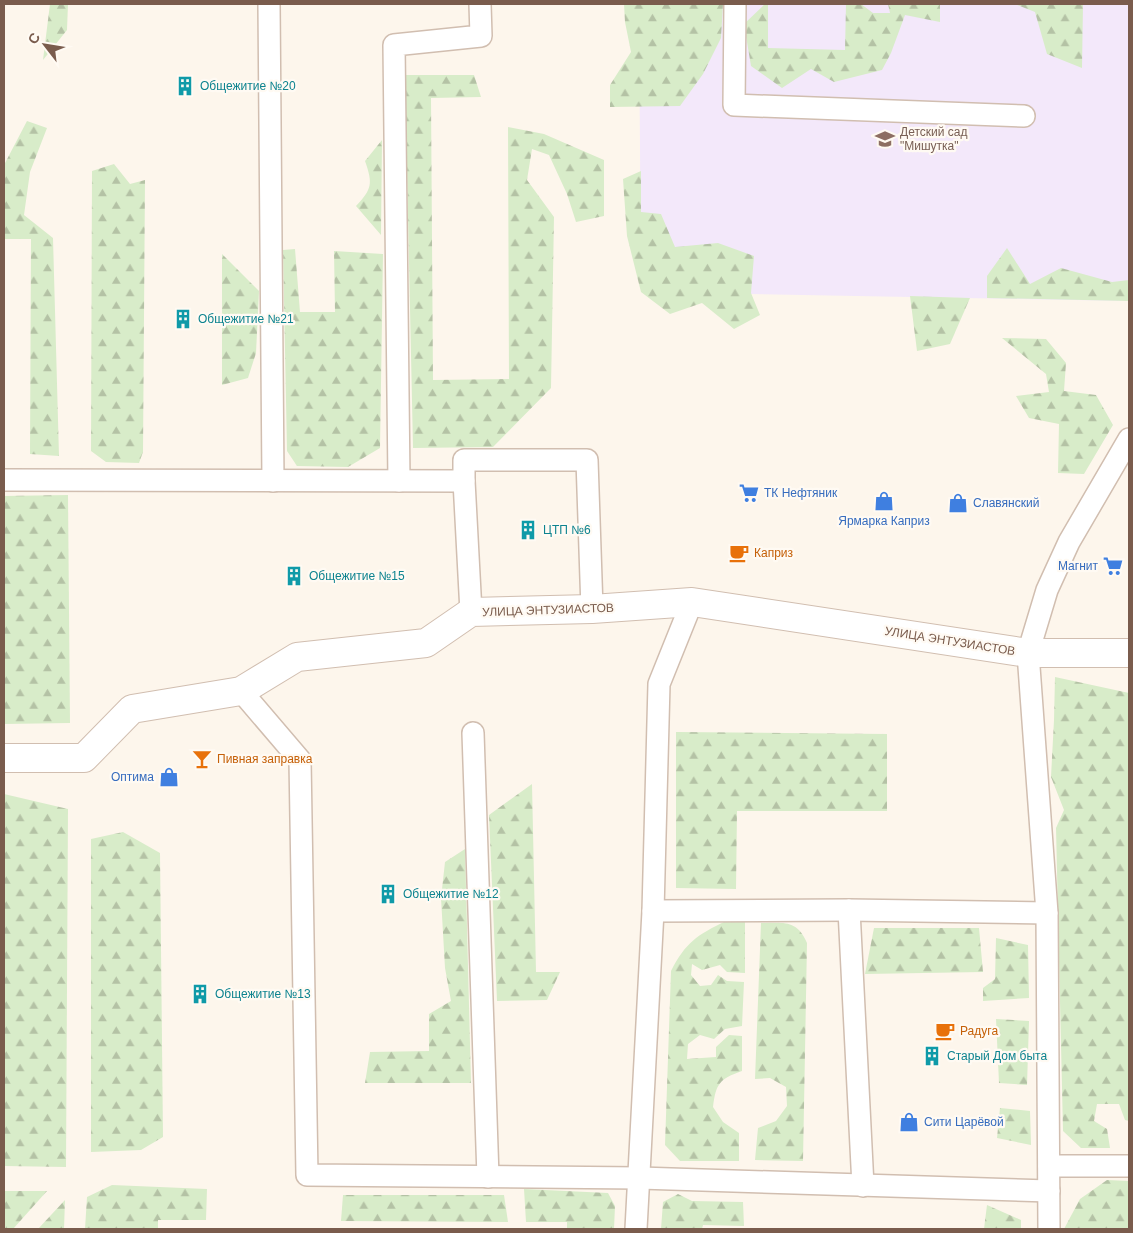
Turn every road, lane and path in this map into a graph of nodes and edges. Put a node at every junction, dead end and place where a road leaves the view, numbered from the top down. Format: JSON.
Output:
{"nodes":[{"id":1,"x":269,"y":4,"type":"edge"},
{"id":2,"x":480,"y":4,"type":"edge"},
{"id":3,"x":735,"y":4,"type":"edge"},
{"id":4,"x":1024,"y":116,"type":"dead end"},
{"id":5,"x":1129,"y":439,"type":"edge"},
{"id":6,"x":4,"y":480,"type":"edge"},
{"id":7,"x":273,"y":481,"type":"junction"},
{"id":8,"x":399,"y":481,"type":"junction"},
{"id":9,"x":464,"y":481,"type":"junction"},
{"id":10,"x":692,"y":602,"type":"junction"},
{"id":11,"x":592,"y":609,"type":"junction"},
{"id":12,"x":471,"y":612,"type":"junction"},
{"id":13,"x":1028,"y":653,"type":"junction"},
{"id":14,"x":1129,"y":653,"type":"edge"},
{"id":15,"x":241,"y":691,"type":"junction"},
{"id":16,"x":473,"y":733,"type":"dead end"},
{"id":17,"x":4,"y":758,"type":"edge"},
{"id":18,"x":849,"y":910,"type":"junction"},
{"id":19,"x":653,"y":911,"type":"junction"},
{"id":20,"x":1047,"y":913,"type":"junction"},
{"id":21,"x":1049,"y":1166,"type":"junction"},
{"id":22,"x":1129,"y":1166,"type":"edge"},
{"id":23,"x":488,"y":1177,"type":"junction"},
{"id":24,"x":640,"y":1178,"type":"junction"},
{"id":25,"x":863,"y":1186,"type":"junction"},
{"id":26,"x":1049,"y":1191,"type":"junction"},
{"id":27,"x":636,"y":1229,"type":"edge"},
{"id":28,"x":1049,"y":1229,"type":"edge"}],
"edges":[{"from":1,"to":7,"type":"lane"},
{"from":2,"to":8,"type":"lane"},
{"from":3,"to":4,"type":"lane"},
{"from":5,"to":13,"type":"lane"},
{"from":6,"to":7,"type":"lane"},
{"from":7,"to":8,"type":"lane"},
{"from":8,"to":9,"type":"lane"},
{"from":9,"to":11,"type":"lane"},
{"from":9,"to":12,"type":"lane"},
{"from":10,"to":11,"type":"street","name":"УЛИЦА ЭНТУЗИАСТОВ"},
{"from":10,"to":13,"type":"street","name":"УЛИЦА ЭНТУЗИАСТОВ"},
{"from":10,"to":19,"type":"lane"},
{"from":11,"to":12,"type":"street","name":"УЛИЦА ЭНТУЗИАСТОВ"},
{"from":12,"to":15,"type":"street","name":"УЛИЦА ЭНТУЗИАСТОВ"},
{"from":13,"to":14,"type":"street","name":"УЛИЦА ЭНТУЗИАСТОВ"},
{"from":13,"to":20,"type":"lane"},
{"from":15,"to":17,"type":"street","name":"УЛИЦА ЭНТУЗИАСТОВ"},
{"from":15,"to":23,"type":"lane"},
{"from":16,"to":23,"type":"lane"},
{"from":18,"to":19,"type":"lane"},
{"from":18,"to":20,"type":"lane"},
{"from":18,"to":25,"type":"lane"},
{"from":19,"to":24,"type":"lane"},
{"from":20,"to":21,"type":"lane"},
{"from":21,"to":22,"type":"lane"},
{"from":21,"to":26,"type":"lane"},
{"from":23,"to":24,"type":"lane"},
{"from":24,"to":25,"type":"lane"},
{"from":24,"to":27,"type":"lane"},
{"from":25,"to":26,"type":"lane"},
{"from":26,"to":28,"type":"lane"}]}
